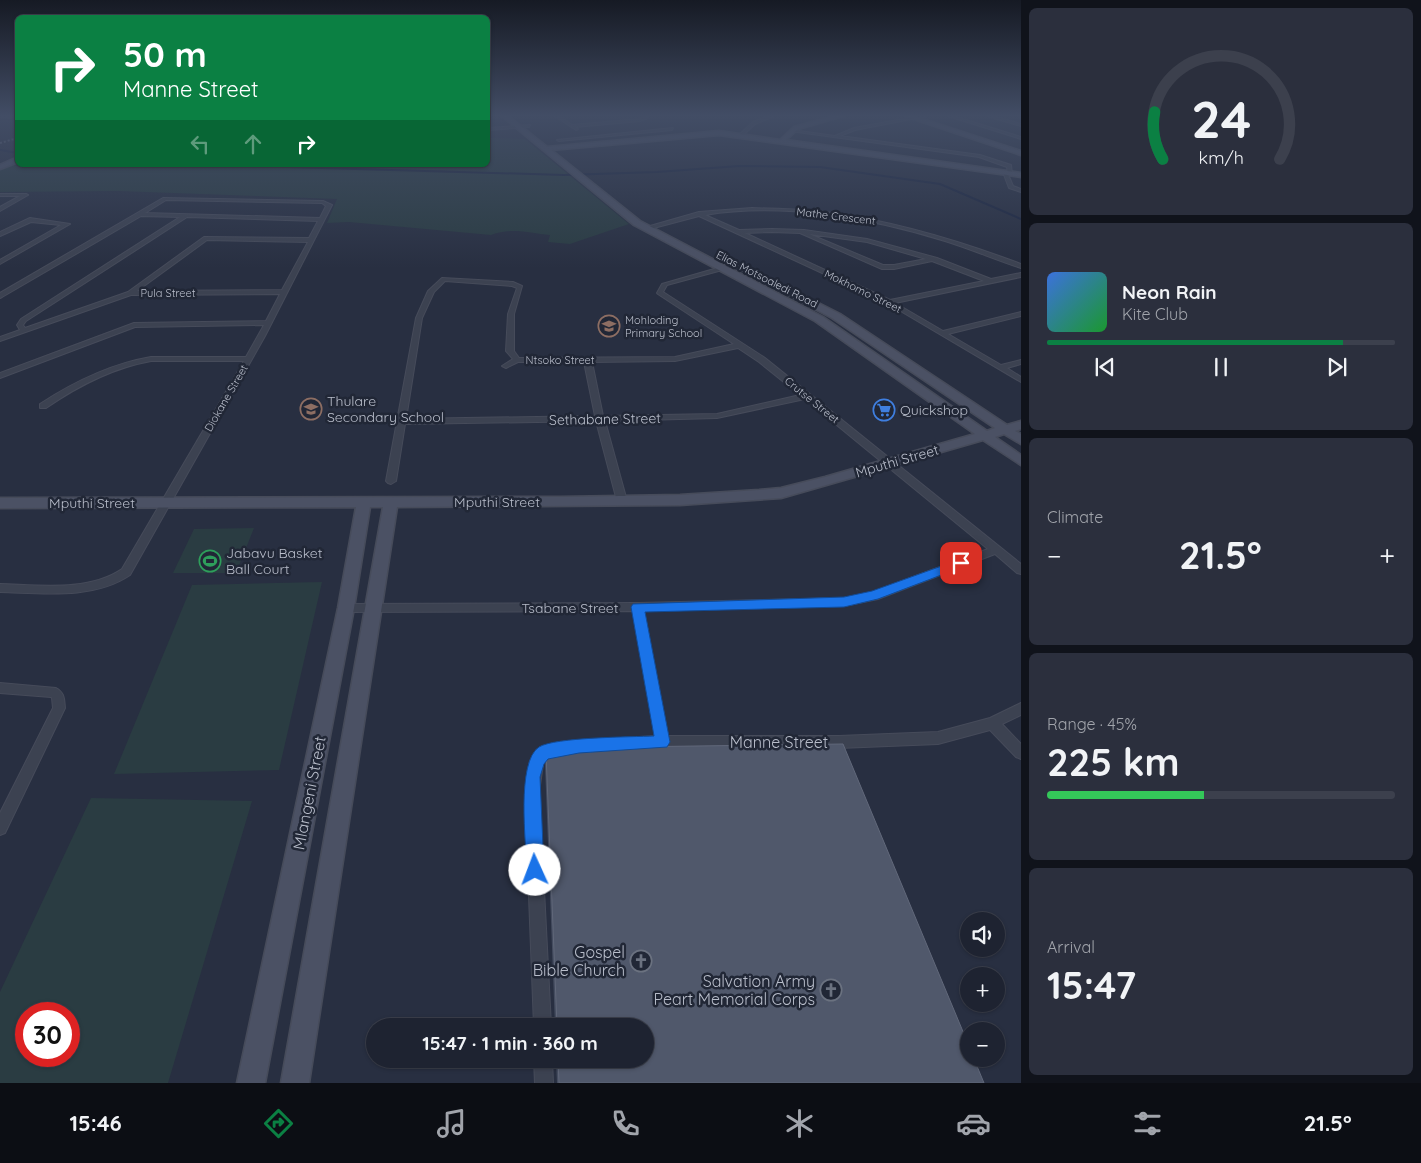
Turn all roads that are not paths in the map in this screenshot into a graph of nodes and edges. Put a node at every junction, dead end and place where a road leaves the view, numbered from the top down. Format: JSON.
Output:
{"nodes":[{"id":1,"x":572,"y":167,"type":"edge"},
{"id":2,"x":576,"y":167,"type":"edge"},
{"id":3,"x":956,"y":167,"type":"edge"},
{"id":4,"x":1009,"y":167,"type":"edge"},
{"id":5,"x":582,"y":173,"type":"junction"},
{"id":6,"x":1007,"y":174,"type":"junction"},
{"id":7,"x":1021,"y":175,"type":"edge"},
{"id":8,"x":1021,"y":191,"type":"edge"},
{"id":9,"x":0,"y":195,"type":"edge"},
{"id":10,"x":0,"y":209,"type":"edge"},
{"id":11,"x":138,"y":214,"type":"junction"},
{"id":12,"x":699,"y":214,"type":"junction"},
{"id":13,"x":185,"y":216,"type":"junction"},
{"id":14,"x":322,"y":220,"type":"junction"},
{"id":15,"x":659,"y":224,"type":"junction"},
{"id":16,"x":646,"y":228,"type":"junction"},
{"id":17,"x":797,"y":231,"type":"junction"},
{"id":18,"x":737,"y":232,"type":"junction"},
{"id":19,"x":0,"y":234,"type":"edge"},
{"id":20,"x":311,"y":240,"type":"junction"},
{"id":21,"x":935,"y":259,"type":"junction"},
{"id":22,"x":0,"y":262,"type":"edge"},
{"id":23,"x":735,"y":265,"type":"junction"},
{"id":24,"x":1021,"y":266,"type":"edge"},
{"id":25,"x":721,"y":269,"type":"junction"},
{"id":26,"x":1021,"y":274,"type":"edge"},
{"id":27,"x":990,"y":281,"type":"junction"},
{"id":28,"x":285,"y":292,"type":"junction"},
{"id":29,"x":130,"y":293,"type":"junction"},
{"id":30,"x":0,"y":296,"type":"edge"},
{"id":31,"x":889,"y":302,"type":"junction"},
{"id":32,"x":1021,"y":314,"type":"edge"},
{"id":33,"x":268,"y":323,"type":"junction"},
{"id":34,"x":24,"y":331,"type":"junction"},
{"id":35,"x":944,"y":333,"type":"junction"},
{"id":36,"x":0,"y":339,"type":"edge"},
{"id":37,"x":741,"y":345,"type":"junction"},
{"id":38,"x":248,"y":359,"type":"junction"},
{"id":39,"x":517,"y":360,"type":"junction"},
{"id":40,"x":588,"y":361,"type":"junction"},
{"id":41,"x":1021,"y":362,"type":"edge"},
{"id":42,"x":506,"y":366,"type":"dead end"},
{"id":43,"x":1000,"y":368,"type":"junction"},
{"id":44,"x":0,"y":376,"type":"edge"},
{"id":45,"x":1021,"y":380,"type":"edge"},
{"id":46,"x":806,"y":396,"type":"junction"},
{"id":47,"x":43,"y":406,"type":"dead end"},
{"id":48,"x":600,"y":419,"type":"junction"},
{"id":49,"x":401,"y":422,"type":"junction"},
{"id":50,"x":1021,"y":425,"type":"edge"},
{"id":51,"x":1006,"y":430,"type":"junction"},
{"id":52,"x":986,"y":436,"type":"junction"},
{"id":53,"x":1021,"y":440,"type":"edge"},
{"id":54,"x":1021,"y":461,"type":"edge"},
{"id":55,"x":889,"y":463,"type":"junction"},
{"id":56,"x":391,"y":481,"type":"dead end"},
{"id":57,"x":622,"y":501,"type":"junction"},
{"id":58,"x":167,"y":502,"type":"junction"},
{"id":59,"x":392,"y":502,"type":"junction"},
{"id":60,"x":0,"y":503,"type":"edge"},
{"id":61,"x":364,"y":503,"type":"junction"},
{"id":62,"x":996,"y":550,"type":"junction"},
{"id":63,"x":1021,"y":570,"type":"edge"},
{"id":64,"x":0,"y":588,"type":"edge"},
{"id":65,"x":638,"y":607,"type":"junction"},
{"id":66,"x":346,"y":608,"type":"junction"},
{"id":67,"x":375,"y":609,"type":"junction"},
{"id":68,"x":0,"y":688,"type":"edge"},
{"id":69,"x":1021,"y":710,"type":"edge"},
{"id":70,"x":992,"y":723,"type":"junction"},
{"id":71,"x":662,"y":742,"type":"junction"},
{"id":72,"x":839,"y":742,"type":"junction"},
{"id":73,"x":1021,"y":754,"type":"edge"},
{"id":74,"x":847,"y":761,"type":"edge"},
{"id":75,"x":0,"y":828,"type":"edge"},
{"id":76,"x":542,"y":1018,"type":"edge"},
{"id":77,"x":543,"y":1068,"type":"edge"},
{"id":78,"x":251,"y":1083,"type":"edge"},
{"id":79,"x":295,"y":1083,"type":"edge"},
{"id":80,"x":544,"y":1083,"type":"edge"}],
"edges":[{"from":1,"to":5,"type":"main road","name":"Elias Motsoaledi Road"},
{"from":2,"to":5,"type":"main road","name":"Elias Motsoaledi Road"},
{"from":3,"to":6,"type":"main road"},
{"from":4,"to":6,"type":"street"},
{"from":5,"to":15,"type":"main road","name":"Elias Motsoaledi Road"},
{"from":5,"to":16,"type":"main road","name":"Elias Motsoaledi Road"},
{"from":6,"to":7,"type":"main road"},
{"from":6,"to":8,"type":"street"},
{"from":9,"to":10,"type":"street"},
{"from":11,"to":13,"type":"street"},
{"from":11,"to":14,"type":"street","name":"Diokane Street"},
{"from":11,"to":30,"type":"street"},
{"from":12,"to":15,"type":"street","name":"Mathe Crescent"},
{"from":12,"to":18,"type":"street","name":"Mokhomo Street"},
{"from":12,"to":24,"type":"street","name":"Mathe Crescent"},
{"from":13,"to":14,"type":"street"},
{"from":13,"to":34,"type":"street"},
{"from":14,"to":20,"type":"street","name":"Diokane Street"},
{"from":15,"to":16,"type":"street","name":"Mathe Crescent"},
{"from":15,"to":23,"type":"main road","name":"Elias Motsoaledi Road"},
{"from":16,"to":25,"type":"main road","name":"Elias Motsoaledi Road"},
{"from":17,"to":18,"type":"street"},
{"from":17,"to":21,"type":"street"},
{"from":17,"to":21,"type":"street"},
{"from":18,"to":31,"type":"street","name":"Mokhomo Street"},
{"from":19,"to":22,"type":"street"},
{"from":20,"to":28,"type":"street","name":"Diokane Street"},
{"from":20,"to":29,"type":"street"},
{"from":21,"to":27,"type":"street"},
{"from":23,"to":25,"type":"street","name":"Crutse Street"},
{"from":23,"to":51,"type":"main road","name":"Elias Motsoaledi Road"},
{"from":25,"to":37,"type":"street","name":"Crutse Street"},
{"from":25,"to":52,"type":"main road","name":"Elias Motsoaledi Road"},
{"from":26,"to":27,"type":"street"},
{"from":27,"to":31,"type":"street"},
{"from":28,"to":29,"type":"street","name":"Pula Street"},
{"from":28,"to":33,"type":"street","name":"Diokane Street"},
{"from":29,"to":34,"type":"street","name":"Pula Street"},
{"from":31,"to":35,"type":"street","name":"Mokhomo Street"},
{"from":32,"to":35,"type":"street"},
{"from":33,"to":38,"type":"street","name":"Diokane Street"},
{"from":33,"to":44,"type":"street"},
{"from":34,"to":36,"type":"street","name":"Pula Street"},
{"from":35,"to":43,"type":"street","name":"Mokhomo Street"},
{"from":37,"to":40,"type":"street","name":"Ntsoko Street"},
{"from":37,"to":46,"type":"street","name":"Crutse Street"},
{"from":38,"to":47,"type":"street"},
{"from":38,"to":58,"type":"street","name":"Diokane Street"},
{"from":39,"to":40,"type":"street","name":"Ntsoko Street"},
{"from":39,"to":42,"type":"street"},
{"from":39,"to":49,"type":"street","name":"Ntsoko Street"},
{"from":40,"to":48,"type":"street"},
{"from":41,"to":43,"type":"street"},
{"from":43,"to":45,"type":"street","name":"Mokhomo Street"},
{"from":46,"to":48,"type":"street","name":"Sethabane Street"},
{"from":46,"to":55,"type":"street","name":"Crutse Street"},
{"from":48,"to":49,"type":"street","name":"Sethabane Street"},
{"from":48,"to":57,"type":"street"},
{"from":49,"to":56,"type":"street"},
{"from":50,"to":51,"type":"main road","name":"Mputhi Street"},
{"from":51,"to":52,"type":"main road","name":"Mputhi Street"},
{"from":51,"to":53,"type":"main road","name":"Elias Motsoaledi Road"},
{"from":52,"to":54,"type":"main road","name":"Elias Motsoaledi Road"},
{"from":52,"to":55,"type":"main road","name":"Mputhi Street"},
{"from":55,"to":57,"type":"main road","name":"Mputhi Street"},
{"from":55,"to":62,"type":"street","name":"Crutse Street"},
{"from":57,"to":59,"type":"main road","name":"Mputhi Street"},
{"from":58,"to":60,"type":"main road","name":"Mputhi Street"},
{"from":58,"to":61,"type":"main road","name":"Mputhi Street"},
{"from":58,"to":64,"type":"street","name":"Diokane Street"},
{"from":59,"to":61,"type":"main road","name":"Mputhi Street"},
{"from":59,"to":67,"type":"main road"},
{"from":61,"to":66,"type":"main road","name":"Mlangeni Street"},
{"from":62,"to":63,"type":"street","name":"Crutse Street"},
{"from":62,"to":65,"type":"street","name":"Tsabane Street"},
{"from":65,"to":67,"type":"street","name":"Tsabane Street"},
{"from":65,"to":71,"type":"street"},
{"from":66,"to":67,"type":"street","name":"Tsabane Street"},
{"from":66,"to":78,"type":"main road","name":"Mlangeni Street"},
{"from":67,"to":79,"type":"main road"},
{"from":68,"to":75,"type":"street"},
{"from":69,"to":70,"type":"street","name":"Manne Street"},
{"from":70,"to":72,"type":"street","name":"Manne Street"},
{"from":70,"to":73,"type":"street"},
{"from":71,"to":72,"type":"street","name":"Manne Street"},
{"from":71,"to":76,"type":"street","name":"Manne Street"},
{"from":72,"to":74,"type":"street"},
{"from":77,"to":80,"type":"street"}]}
